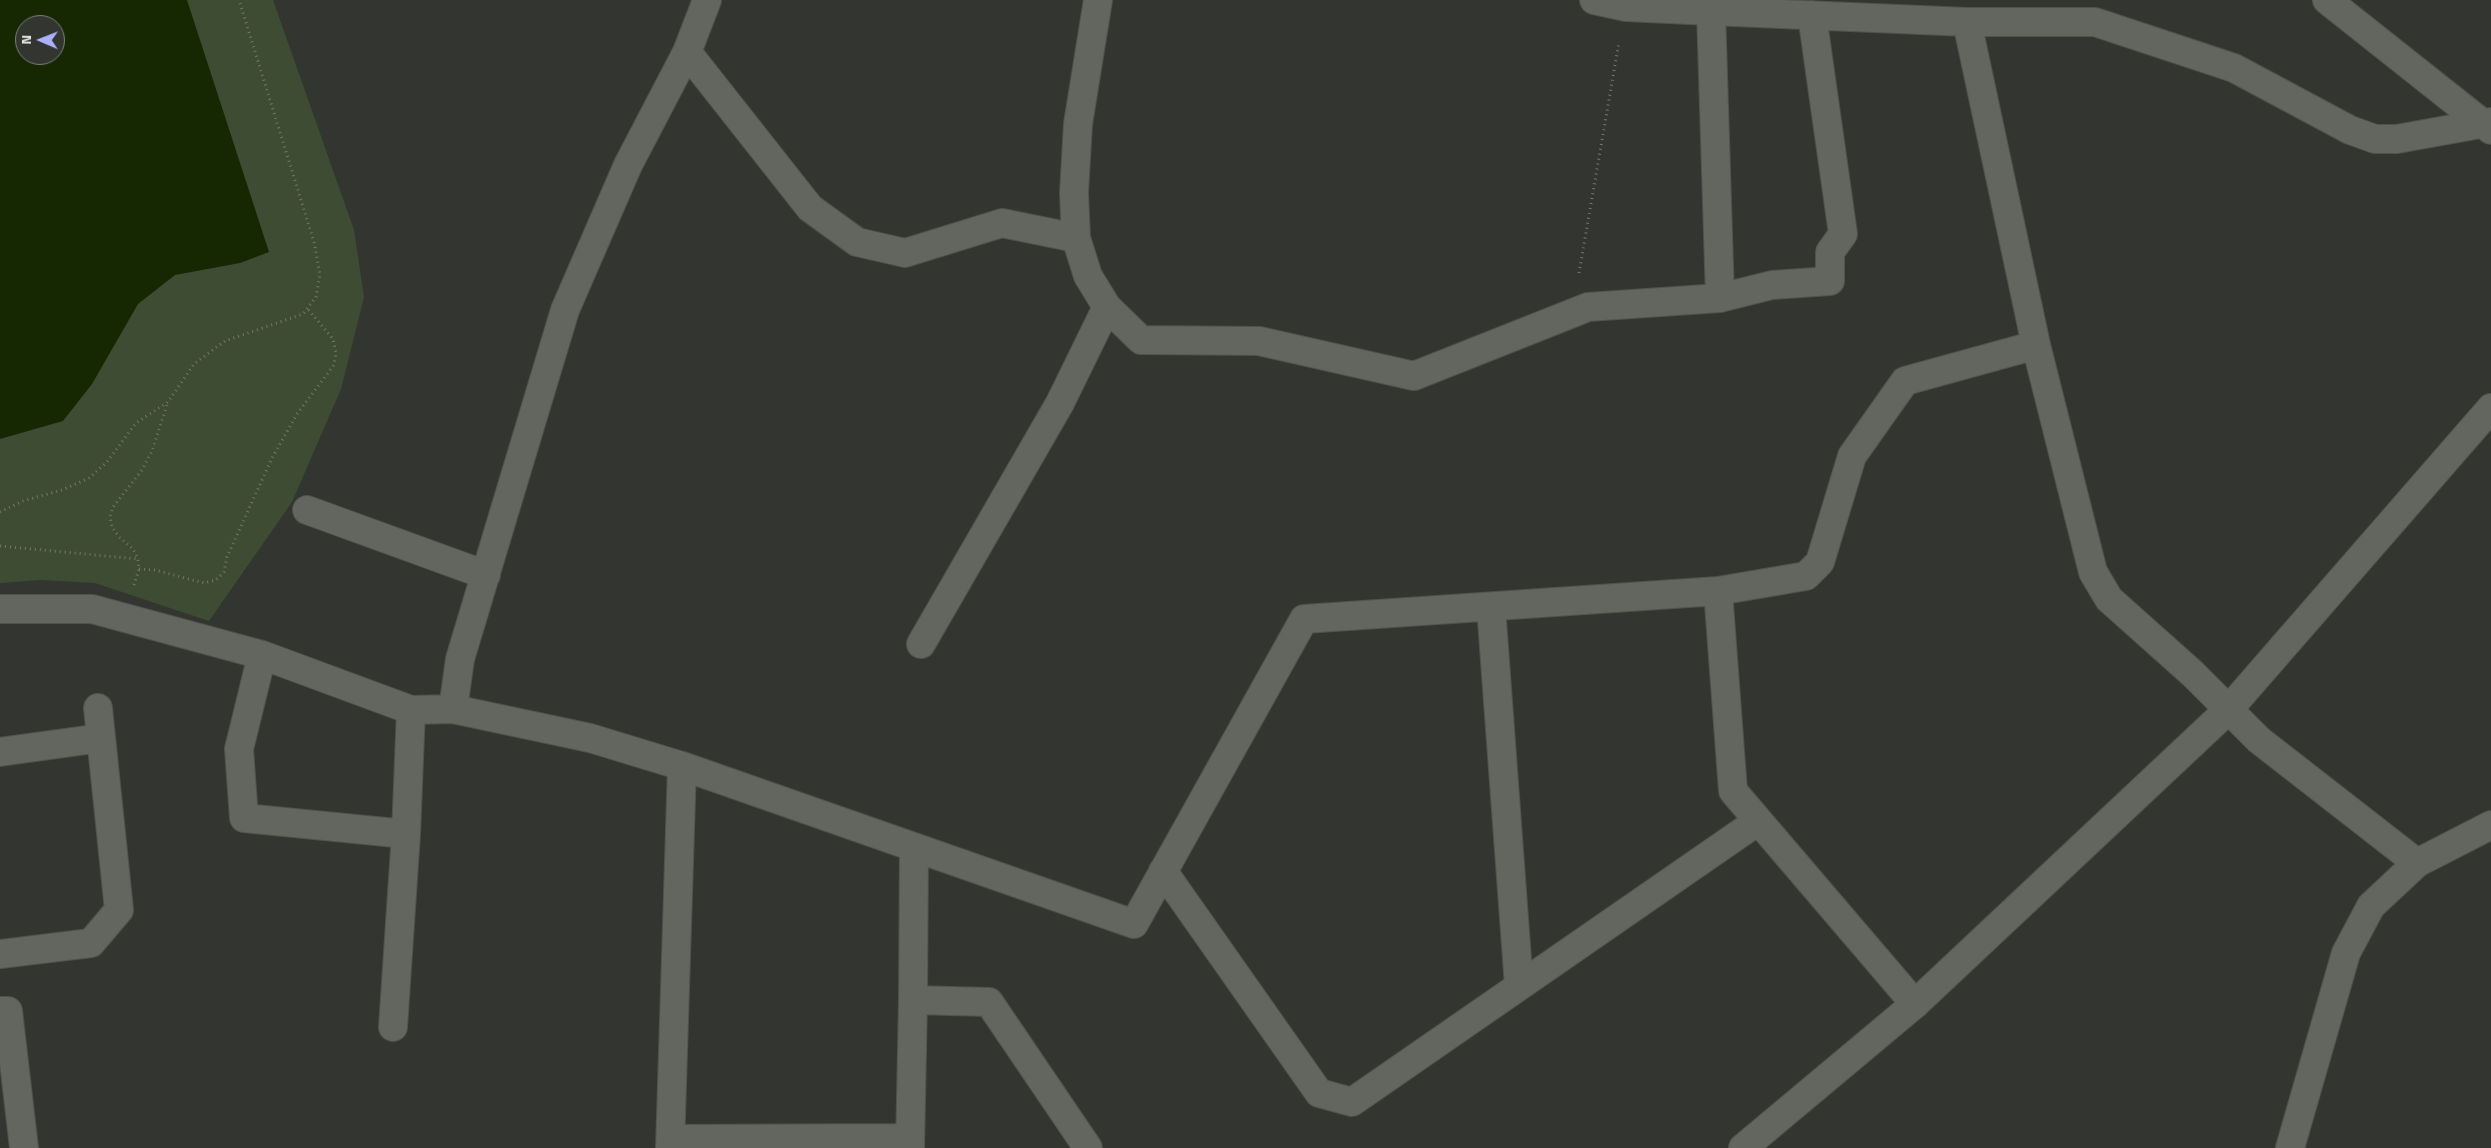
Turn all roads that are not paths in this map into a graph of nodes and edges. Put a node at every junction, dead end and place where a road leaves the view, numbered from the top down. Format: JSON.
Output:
{"nodes":[{"id":1,"x":708,"y":0,"type":"edge"},
{"id":2,"x":1098,"y":0,"type":"edge"},
{"id":3,"x":1594,"y":0,"type":"edge"},
{"id":4,"x":2327,"y":0,"type":"edge"},
{"id":5,"x":1711,"y":11,"type":"junction"},
{"id":6,"x":1812,"y":15,"type":"junction"},
{"id":7,"x":1967,"y":22,"type":"junction"},
{"id":8,"x":687,"y":52,"type":"junction"},
{"id":9,"x":2488,"y":124,"type":"edge"},
{"id":10,"x":1076,"y":238,"type":"junction"},
{"id":11,"x":1720,"y":298,"type":"junction"},
{"id":12,"x":1107,"y":307,"type":"junction"},
{"id":13,"x":2036,"y":345,"type":"junction"},
{"id":14,"x":2491,"y":408,"type":"edge"},
{"id":15,"x":307,"y":510,"type":"dead end"},
{"id":16,"x":486,"y":575,"type":"junction"},
{"id":17,"x":1718,"y":591,"type":"junction"},
{"id":18,"x":1491,"y":606,"type":"junction"},
{"id":19,"x":0,"y":609,"type":"edge"},
{"id":20,"x":921,"y":644,"type":"dead end"},
{"id":21,"x":262,"y":655,"type":"junction"},
{"id":22,"x":98,"y":708,"type":"dead end"},
{"id":23,"x":453,"y":709,"type":"junction"},
{"id":24,"x":2228,"y":709,"type":"junction"},
{"id":25,"x":411,"y":710,"type":"junction"},
{"id":26,"x":101,"y":738,"type":"junction"},
{"id":27,"x":0,"y":752,"type":"edge"},
{"id":28,"x":682,"y":766,"type":"junction"},
{"id":29,"x":1758,"y":821,"type":"junction"},
{"id":30,"x":2491,"y":825,"type":"edge"},
{"id":31,"x":406,"y":834,"type":"junction"},
{"id":32,"x":914,"y":847,"type":"junction"},
{"id":33,"x":2417,"y":863,"type":"junction"},
{"id":34,"x":1163,"y":871,"type":"junction"},
{"id":35,"x":0,"y":954,"type":"edge"},
{"id":36,"x":1519,"y":986,"type":"junction"},
{"id":37,"x":913,"y":1000,"type":"junction"},
{"id":38,"x":1914,"y":1004,"type":"junction"},
{"id":39,"x":0,"y":1011,"type":"edge"},
{"id":40,"x":393,"y":1027,"type":"dead end"},
{"id":41,"x":909,"y":1143,"type":"edge"},
{"id":42,"x":670,"y":1144,"type":"edge"},
{"id":43,"x":1751,"y":1145,"type":"edge"},
{"id":44,"x":24,"y":1148,"type":"edge"},
{"id":45,"x":1088,"y":1148,"type":"edge"},
{"id":46,"x":2290,"y":1148,"type":"edge"}],
"edges":[{"from":1,"to":8,"type":"street"},
{"from":2,"to":10,"type":"street"},
{"from":3,"to":5,"type":"street"},
{"from":4,"to":9,"type":"street"},
{"from":5,"to":6,"type":"street"},
{"from":5,"to":11,"type":"street"},
{"from":6,"to":7,"type":"street"},
{"from":6,"to":11,"type":"street"},
{"from":7,"to":9,"type":"street"},
{"from":7,"to":13,"type":"street"},
{"from":8,"to":10,"type":"street"},
{"from":8,"to":16,"type":"street"},
{"from":10,"to":12,"type":"street"},
{"from":11,"to":12,"type":"street"},
{"from":12,"to":20,"type":"street"},
{"from":13,"to":17,"type":"street"},
{"from":13,"to":24,"type":"street"},
{"from":14,"to":24,"type":"street"},
{"from":15,"to":16,"type":"street"},
{"from":16,"to":23,"type":"street"},
{"from":17,"to":18,"type":"street"},
{"from":17,"to":29,"type":"street"},
{"from":18,"to":34,"type":"street"},
{"from":18,"to":36,"type":"street"},
{"from":19,"to":21,"type":"street"},
{"from":21,"to":25,"type":"street"},
{"from":21,"to":31,"type":"street"},
{"from":22,"to":26,"type":"street"},
{"from":23,"to":25,"type":"street"},
{"from":23,"to":28,"type":"street"},
{"from":24,"to":33,"type":"street"},
{"from":24,"to":38,"type":"street"},
{"from":25,"to":31,"type":"street"},
{"from":26,"to":27,"type":"street"},
{"from":26,"to":35,"type":"street"},
{"from":28,"to":32,"type":"street"},
{"from":28,"to":42,"type":"street"},
{"from":29,"to":36,"type":"street"},
{"from":29,"to":38,"type":"street"},
{"from":30,"to":33,"type":"street"},
{"from":31,"to":40,"type":"street"},
{"from":32,"to":34,"type":"street"},
{"from":32,"to":37,"type":"street"},
{"from":33,"to":46,"type":"street"},
{"from":34,"to":36,"type":"street"},
{"from":37,"to":41,"type":"street"},
{"from":37,"to":45,"type":"street"},
{"from":38,"to":43,"type":"street"},
{"from":39,"to":44,"type":"street"},
{"from":41,"to":42,"type":"street"}]}
